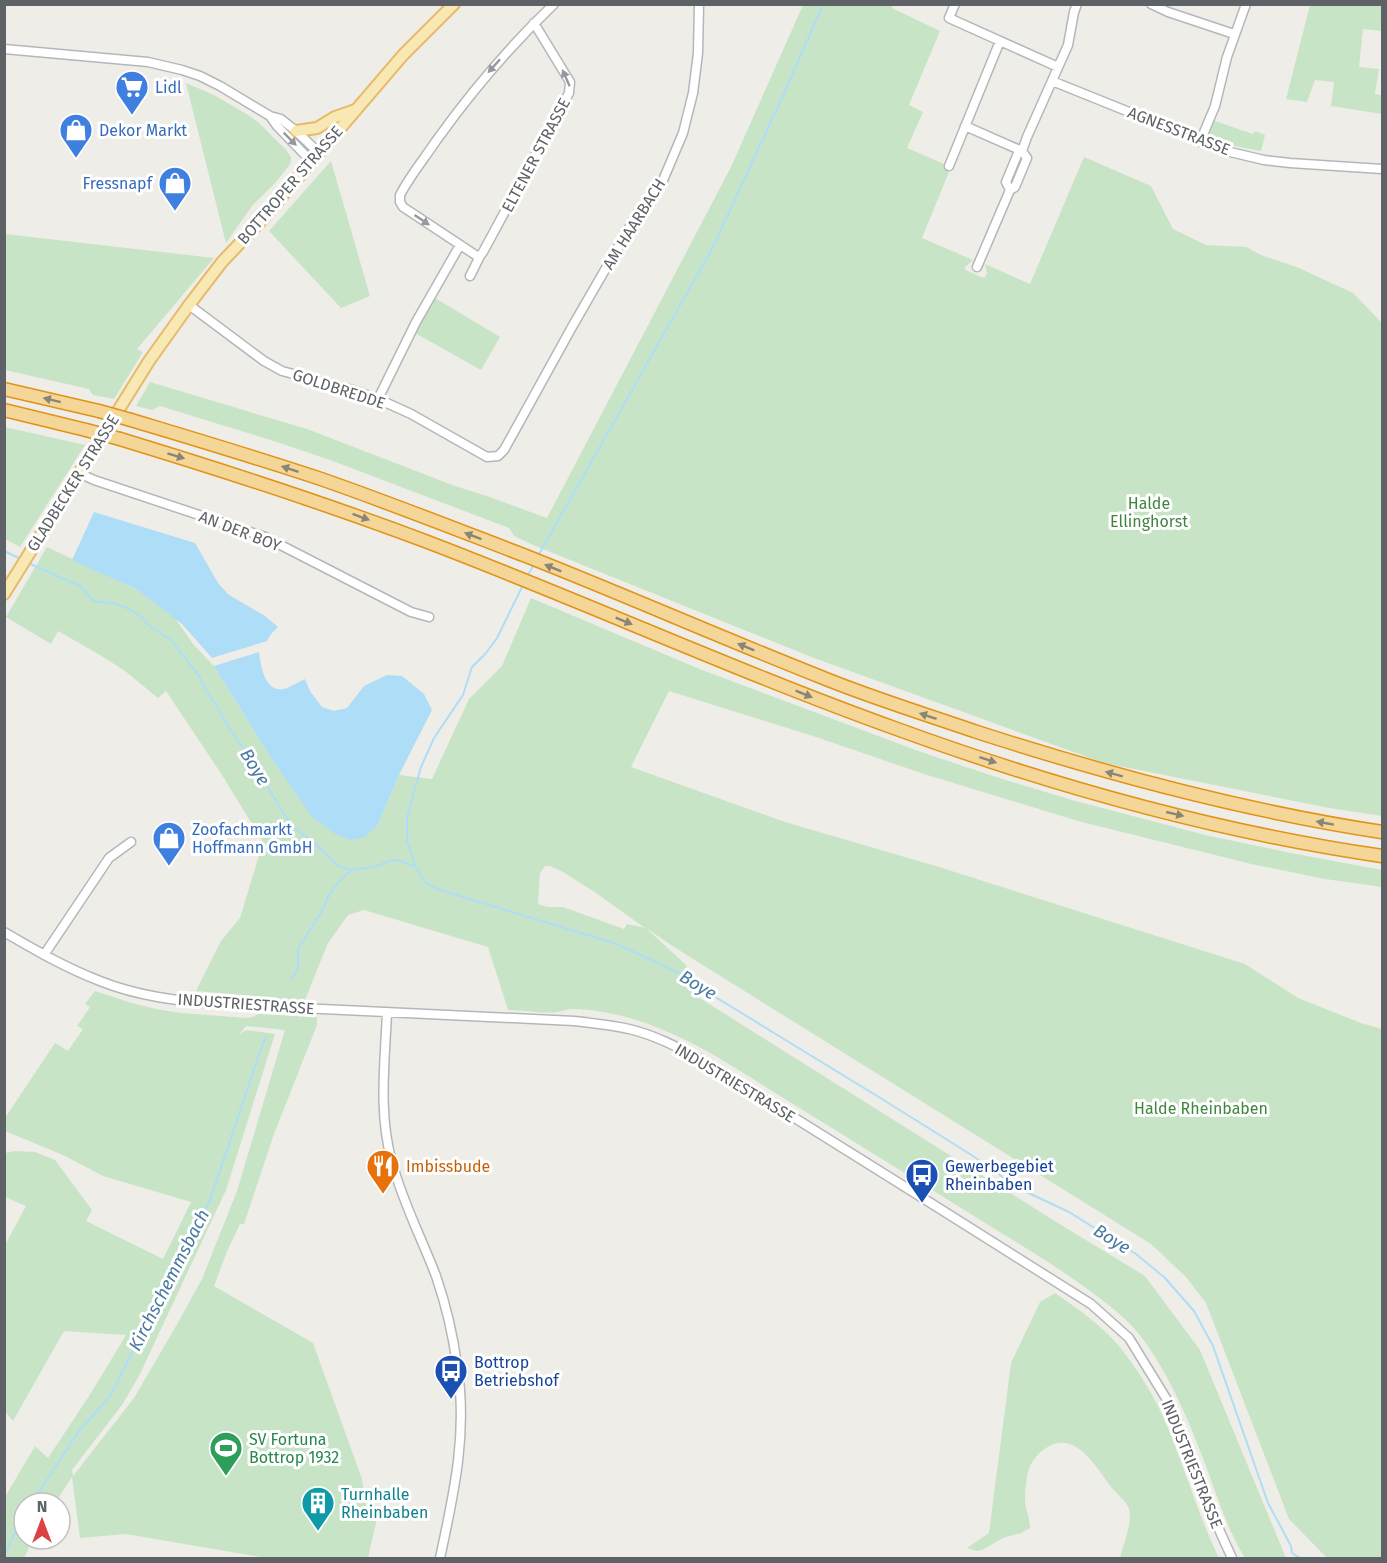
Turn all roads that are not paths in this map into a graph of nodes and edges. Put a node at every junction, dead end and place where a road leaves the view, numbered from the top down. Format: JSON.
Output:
{"nodes":[{"id":1,"x":554,"y":4,"type":"edge"},
{"id":2,"x":699,"y":4,"type":"edge"},
{"id":3,"x":955,"y":4,"type":"edge"},
{"id":4,"x":1077,"y":4,"type":"edge"},
{"id":5,"x":1151,"y":4,"type":"edge"},
{"id":6,"x":1246,"y":4,"type":"edge"},
{"id":7,"x":452,"y":5,"type":"edge"},
{"id":8,"x":534,"y":23,"type":"junction"},
{"id":9,"x":1234,"y":34,"type":"junction"},
{"id":10,"x":1000,"y":41,"type":"junction"},
{"id":11,"x":4,"y":49,"type":"edge"},
{"id":12,"x":1058,"y":67,"type":"junction"},
{"id":13,"x":1052,"y":81,"type":"junction"},
{"id":14,"x":355,"y":110,"type":"junction"},
{"id":15,"x":270,"y":116,"type":"junction"},
{"id":16,"x":965,"y":126,"type":"junction"},
{"id":17,"x":296,"y":131,"type":"junction"},
{"id":18,"x":1200,"y":142,"type":"junction"},
{"id":19,"x":1022,"y":151,"type":"junction"},
{"id":20,"x":319,"y":153,"type":"junction"},
{"id":21,"x":312,"y":162,"type":"junction"},
{"id":22,"x":949,"y":166,"type":"dead end"},
{"id":23,"x":1383,"y":169,"type":"edge"},
{"id":24,"x":460,"y":245,"type":"junction"},
{"id":25,"x":480,"y":256,"type":"junction"},
{"id":26,"x":977,"y":267,"type":"dead end"},
{"id":27,"x":470,"y":276,"type":"dead end"},
{"id":28,"x":189,"y":305,"type":"junction"},
{"id":29,"x":142,"y":373,"type":"joint"},
{"id":30,"x":4,"y":389,"type":"edge"},
{"id":31,"x":378,"y":399,"type":"junction"},
{"id":32,"x":4,"y":410,"type":"edge"},
{"id":33,"x":498,"y":456,"type":"joint"},
{"id":34,"x":79,"y":473,"type":"junction"},
{"id":35,"x":4,"y":594,"type":"edge"},
{"id":36,"x":429,"y":616,"type":"dead end"},
{"id":37,"x":1383,"y":832,"type":"edge"},
{"id":38,"x":131,"y":842,"type":"dead end"},
{"id":39,"x":1383,"y":856,"type":"edge"},
{"id":40,"x":4,"y":932,"type":"edge"},
{"id":41,"x":44,"y":955,"type":"junction"},
{"id":42,"x":387,"y":1012,"type":"junction"},
{"id":43,"x":441,"y":1558,"type":"edge"},
{"id":44,"x":1233,"y":1558,"type":"edge"}],
"edges":[{"from":1,"to":8,"type":"street"},
{"from":2,"to":33,"type":"street","name":"AM HAARBACH"},
{"from":3,"to":10,"type":"street"},
{"from":4,"to":12,"type":"street"},
{"from":5,"to":9,"type":"street"},
{"from":6,"to":9,"type":"street"},
{"from":7,"to":14,"type":"main road","name":"BOTTROPER STRASSE"},
{"from":8,"to":24,"type":"street","one_way":true},
{"from":25,"to":8,"type":"street","name":"ELTENER STRASSE","one_way":true},
{"from":9,"to":18,"type":"street"},
{"from":10,"to":12,"type":"street"},
{"from":10,"to":16,"type":"street"},
{"from":11,"to":15,"type":"street"},
{"from":12,"to":13,"type":"street"},
{"from":13,"to":18,"type":"street","name":"AGNESSTRASSE"},
{"from":13,"to":19,"type":"street"},
{"from":14,"to":17,"type":"main road"},
{"from":14,"to":20,"type":"main road","name":"BOTTROPER STRASSE"},
{"from":15,"to":17,"type":"street"},
{"from":15,"to":21,"type":"street","one_way":true},
{"from":16,"to":19,"type":"street"},
{"from":16,"to":22,"type":"street"},
{"from":17,"to":20,"type":"street"},
{"from":18,"to":23,"type":"street","name":"AGNESSTRASSE"},
{"from":19,"to":26,"type":"street"},
{"from":20,"to":21,"type":"main road","name":"BOTTROPER STRASSE"},
{"from":21,"to":28,"type":"main road","name":"BOTTROPER STRASSE"},
{"from":24,"to":25,"type":"street"},
{"from":24,"to":31,"type":"street"},
{"from":25,"to":27,"type":"street","name":"ELTENER STRASSE"},
{"from":28,"to":29,"type":"main road","name":"BOTTROPER STRASSE"},
{"from":28,"to":31,"type":"street","name":"GOLDBREDDE"},
{"from":29,"to":34,"type":"main road","name":"GLADBECKER STRASSE"},
{"from":37,"to":30,"type":"highway","one_way":true,"bridge":true},
{"from":31,"to":33,"type":"street","name":"GOLDBREDDE"},
{"from":32,"to":39,"type":"highway","one_way":true,"bridge":true},
{"from":34,"to":35,"type":"main road","name":"GLADBECKER STRASSE"},
{"from":34,"to":36,"type":"street","name":"AN DER BOY"},
{"from":38,"to":41,"type":"street"},
{"from":40,"to":41,"type":"street","name":"INDUSTRIESTRASSE"},
{"from":41,"to":42,"type":"street","name":"INDUSTRIESTRASSE"},
{"from":42,"to":43,"type":"street"},
{"from":42,"to":44,"type":"street","name":"INDUSTRIESTRASSE"}]}
